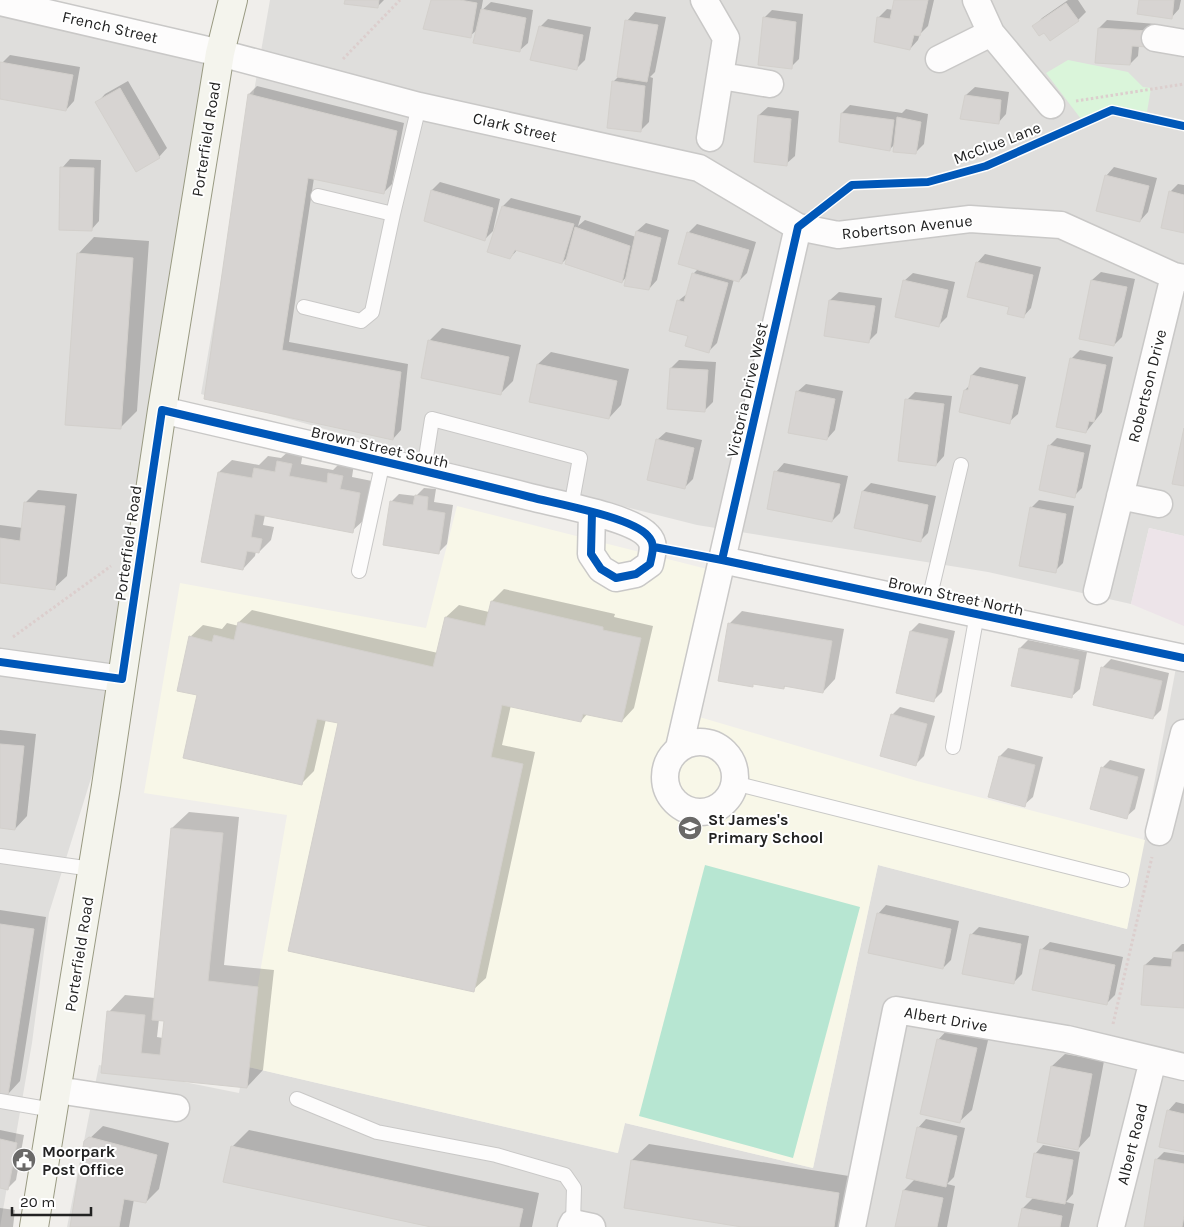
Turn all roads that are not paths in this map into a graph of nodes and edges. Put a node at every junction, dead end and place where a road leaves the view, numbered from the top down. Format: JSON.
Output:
{"nodes":[{"id":1,"x":233,"y":0,"type":"edge"},
{"id":2,"x":704,"y":0,"type":"edge"},
{"id":3,"x":976,"y":0,"type":"edge"},
{"id":4,"x":0,"y":2,"type":"edge"},
{"id":5,"x":991,"y":33,"type":"junction"},
{"id":6,"x":1155,"y":38,"type":"dead end"},
{"id":7,"x":1184,"y":44,"type":"edge"},
{"id":8,"x":220,"y":52,"type":"junction"},
{"id":9,"x":939,"y":59,"type":"dead end"},
{"id":10,"x":721,"y":76,"type":"junction"},
{"id":11,"x":770,"y":84,"type":"dead end"},
{"id":12,"x":1051,"y":105,"type":"road end"},
{"id":13,"x":419,"y":106,"type":"junction"},
{"id":14,"x":710,"y":138,"type":"dead end"},
{"id":15,"x":318,"y":196,"type":"dead end"},
{"id":16,"x":392,"y":214,"type":"junction"},
{"id":17,"x":798,"y":227,"type":"junction"},
{"id":18,"x":1179,"y":277,"type":"edge"},
{"id":19,"x":304,"y":307,"type":"dead end"},
{"id":20,"x":162,"y":410,"type":"junction"},
{"id":21,"x":383,"y":461,"type":"junction"},
{"id":22,"x":961,"y":464,"type":"dead end"},
{"id":23,"x":424,"y":470,"type":"junction"},
{"id":24,"x":1120,"y":496,"type":"junction"},
{"id":25,"x":1159,"y":504,"type":"dead end"},
{"id":26,"x":581,"y":510,"type":"junction"},
{"id":27,"x":722,"y":560,"type":"junction"},
{"id":28,"x":359,"y":571,"type":"dead end"},
{"id":29,"x":1097,"y":590,"type":"dead end"},
{"id":30,"x":928,"y":604,"type":"junction"},
{"id":31,"x":978,"y":614,"type":"junction"},
{"id":32,"x":4,"y":651,"type":"edge"},
{"id":33,"x":1184,"y":658,"type":"edge"},
{"id":34,"x":122,"y":679,"type":"junction"},
{"id":35,"x":1184,"y":733,"type":"edge"},
{"id":36,"x":953,"y":747,"type":"dead end"},
{"id":37,"x":679,"y":748,"type":"junction"},
{"id":38,"x":734,"y":783,"type":"junction"},
{"id":39,"x":1159,"y":832,"type":"road end"},
{"id":40,"x":0,"y":856,"type":"edge"},
{"id":41,"x":92,"y":869,"type":"junction"},
{"id":42,"x":1122,"y":880,"type":"dead end"},
{"id":43,"x":1154,"y":1060,"type":"junction"},
{"id":44,"x":1184,"y":1067,"type":"edge"},
{"id":45,"x":297,"y":1099,"type":"dead end"},
{"id":46,"x":55,"y":1100,"type":"junction"},
{"id":47,"x":0,"y":1101,"type":"edge"},
{"id":48,"x":176,"y":1108,"type":"dead end"},
{"id":49,"x":579,"y":1226,"type":"edge"},
{"id":50,"x":34,"y":1227,"type":"edge"},
{"id":51,"x":852,"y":1227,"type":"edge"},
{"id":52,"x":1111,"y":1227,"type":"edge"}],
"edges":[{"from":1,"to":8,"type":"street","name":"Porterfield Road"},
{"from":2,"to":10,"type":"street"},
{"from":3,"to":5,"type":"street"},
{"from":4,"to":8,"type":"street","name":"French Street"},
{"from":5,"to":9,"type":"street"},
{"from":5,"to":12,"type":"street"},
{"from":6,"to":7,"type":"street"},
{"from":8,"to":13,"type":"street","name":"Clark Street"},
{"from":8,"to":20,"type":"street","name":"Porterfield Road"},
{"from":10,"to":11,"type":"street"},
{"from":10,"to":14,"type":"street"},
{"from":13,"to":16,"type":"lane"},
{"from":13,"to":17,"type":"street","name":"Clark Street"},
{"from":15,"to":16,"type":"lane"},
{"from":16,"to":19,"type":"lane"},
{"from":17,"to":18,"type":"street","name":"Robertson Avenue"},
{"from":17,"to":27,"type":"street","name":"Victoria Drive West"},
{"from":18,"to":24,"type":"street","name":"Robertson Drive"},
{"from":20,"to":21,"type":"street","name":"Brown Street South"},
{"from":20,"to":34,"type":"street","name":"Porterfield Road"},
{"from":21,"to":23,"type":"street","name":"Brown Street South"},
{"from":21,"to":28,"type":"lane"},
{"from":22,"to":30,"type":"lane"},
{"from":23,"to":26,"type":"street","name":"Brown Street South"},
{"from":23,"to":26,"type":"lane"},
{"from":24,"to":25,"type":"street"},
{"from":24,"to":29,"type":"street","name":"Robertson Drive"},
{"from":26,"to":26,"type":"street","name":"Brown Street South"},
{"from":27,"to":30,"type":"street","name":"Brown Street North"},
{"from":27,"to":37,"type":"street","name":"Victoria Drive West"},
{"from":30,"to":31,"type":"street","name":"Brown Street North"},
{"from":31,"to":33,"type":"street","name":"Brown Street North"},
{"from":31,"to":36,"type":"lane"},
{"from":32,"to":34,"type":"street"},
{"from":34,"to":41,"type":"street","name":"Porterfield Road"},
{"from":35,"to":39,"type":"street"},
{"from":37,"to":38,"type":"street"},
{"from":37,"to":38,"type":"street"},
{"from":38,"to":42,"type":"lane"},
{"from":40,"to":41,"type":"lane"},
{"from":41,"to":46,"type":"street","name":"Porterfield Road"},
{"from":43,"to":44,"type":"street","name":"Albert Drive"},
{"from":43,"to":51,"type":"street","name":"Albert Drive"},
{"from":43,"to":52,"type":"street","name":"Albert Road"},
{"from":45,"to":49,"type":"lane"},
{"from":46,"to":47,"type":"lane"},
{"from":46,"to":48,"type":"street"},
{"from":46,"to":50,"type":"street","name":"Porterfield Road"}]}
